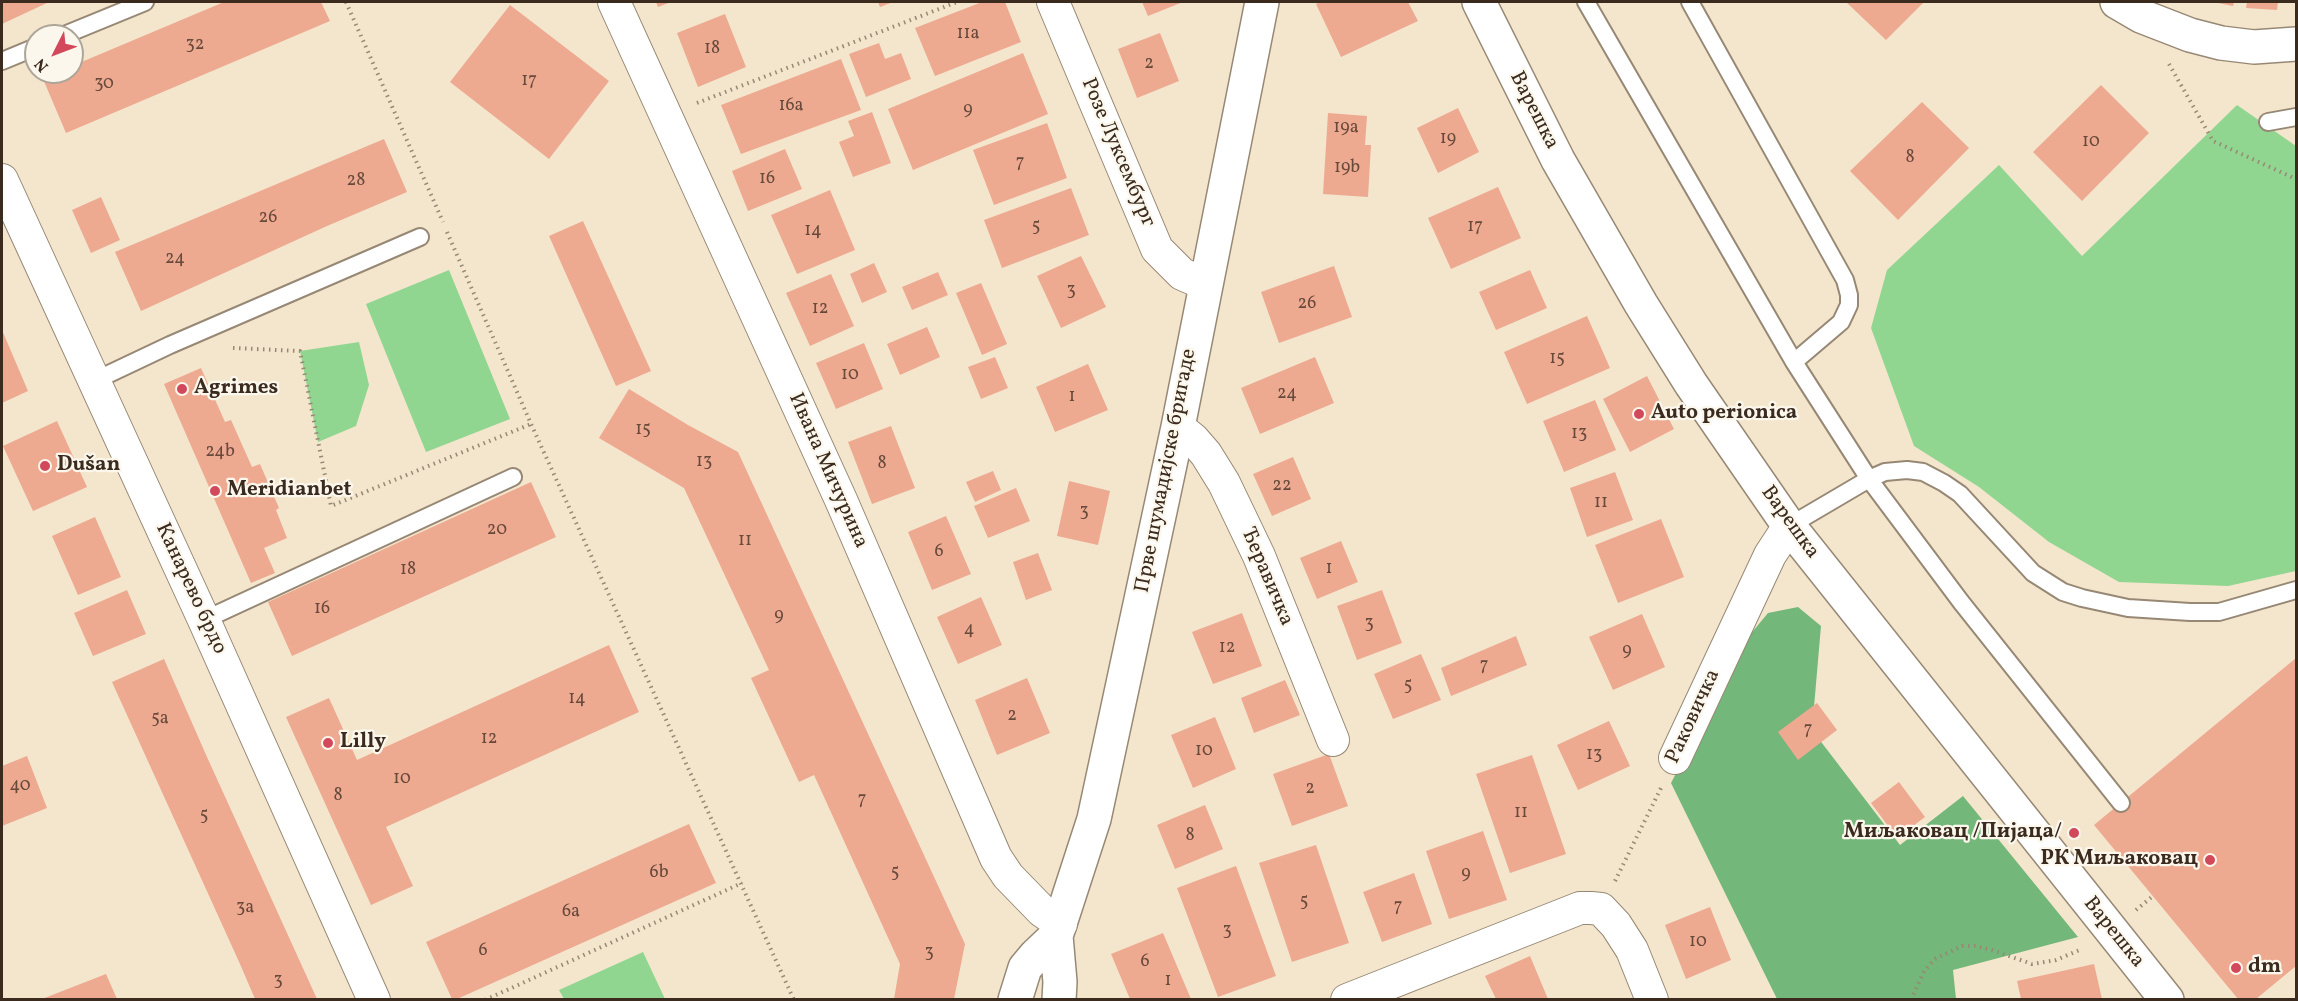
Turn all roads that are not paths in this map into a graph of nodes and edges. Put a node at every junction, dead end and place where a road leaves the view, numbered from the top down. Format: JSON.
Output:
{"nodes":[{"id":1,"x":145,"y":2,"type":"edge"},
{"id":2,"x":614,"y":2,"type":"edge"},
{"id":3,"x":1053,"y":2,"type":"edge"},
{"id":4,"x":1262,"y":2,"type":"edge"},
{"id":5,"x":1586,"y":2,"type":"edge"},
{"id":6,"x":1690,"y":2,"type":"edge"},
{"id":7,"x":1487,"y":4,"type":"edge"},
{"id":8,"x":2129,"y":9,"type":"edge"},
{"id":9,"x":84,"y":27,"type":"edge"},
{"id":10,"x":2296,"y":44,"type":"edge"},
{"id":11,"x":24,"y":52,"type":"edge"},
{"id":12,"x":2,"y":61,"type":"edge"},
{"id":13,"x":2296,"y":117,"type":"edge"},
{"id":14,"x":2268,"y":122,"type":"dead end"},
{"id":15,"x":2,"y":180,"type":"edge"},
{"id":16,"x":420,"y":237,"type":"dead end"},
{"id":17,"x":1205,"y":284,"type":"junction"},
{"id":18,"x":1794,"y":362,"type":"junction"},
{"id":19,"x":94,"y":381,"type":"junction"},
{"id":20,"x":1178,"y":427,"type":"junction"},
{"id":21,"x":513,"y":477,"type":"dead end"},
{"id":22,"x":1869,"y":479,"type":"junction"},
{"id":23,"x":1789,"y":526,"type":"junction"},
{"id":24,"x":2296,"y":590,"type":"edge"},
{"id":25,"x":204,"y":620,"type":"junction"},
{"id":26,"x":1333,"y":740,"type":"dead end"},
{"id":27,"x":1675,"y":758,"type":"road end"},
{"id":28,"x":2121,"y":803,"type":"dead end"},
{"id":29,"x":1058,"y":930,"type":"junction"},
{"id":30,"x":374,"y":999,"type":"edge"},
{"id":31,"x":1015,"y":999,"type":"edge"},
{"id":32,"x":1059,"y":999,"type":"edge"},
{"id":33,"x":1347,"y":999,"type":"edge"},
{"id":34,"x":1652,"y":999,"type":"edge"},
{"id":35,"x":2167,"y":999,"type":"edge"}],
"edges":[{"from":1,"to":9,"type":"lane"},
{"from":2,"to":29,"type":"street","name":"Ивана Мичурина"},
{"from":3,"to":17,"type":"street","name":"Розе Луксембург"},
{"from":4,"to":17,"type":"street","name":"Прве шумадијске бригаде"},
{"from":5,"to":18,"type":"lane"},
{"from":6,"to":18,"type":"lane"},
{"from":7,"to":23,"type":"street","name":"Варешка"},
{"from":8,"to":10,"type":"street"},
{"from":11,"to":12,"type":"lane"},
{"from":13,"to":14,"type":"lane"},
{"from":15,"to":19,"type":"street","name":"Канарево брдо"},
{"from":16,"to":19,"type":"lane"},
{"from":17,"to":20,"type":"street","name":"Прве шумадијске бригаде"},
{"from":18,"to":22,"type":"lane"},
{"from":19,"to":25,"type":"street","name":"Канарево брдо"},
{"from":20,"to":26,"type":"street","name":"Ђеравичка"},
{"from":20,"to":29,"type":"street","name":"Прве шумадијске бригаде"},
{"from":21,"to":25,"type":"lane"},
{"from":22,"to":23,"type":"lane"},
{"from":22,"to":24,"type":"lane"},
{"from":22,"to":28,"type":"lane"},
{"from":23,"to":27,"type":"street","name":"Раковичка"},
{"from":23,"to":35,"type":"street","name":"Варешка"},
{"from":25,"to":30,"type":"street","name":"Канарево брдо"},
{"from":29,"to":31,"type":"street","name":"Прве шумадијске бригаде"},
{"from":29,"to":32,"type":"street","name":"Прве шумадијске бригаде"},
{"from":33,"to":34,"type":"street"}]}
